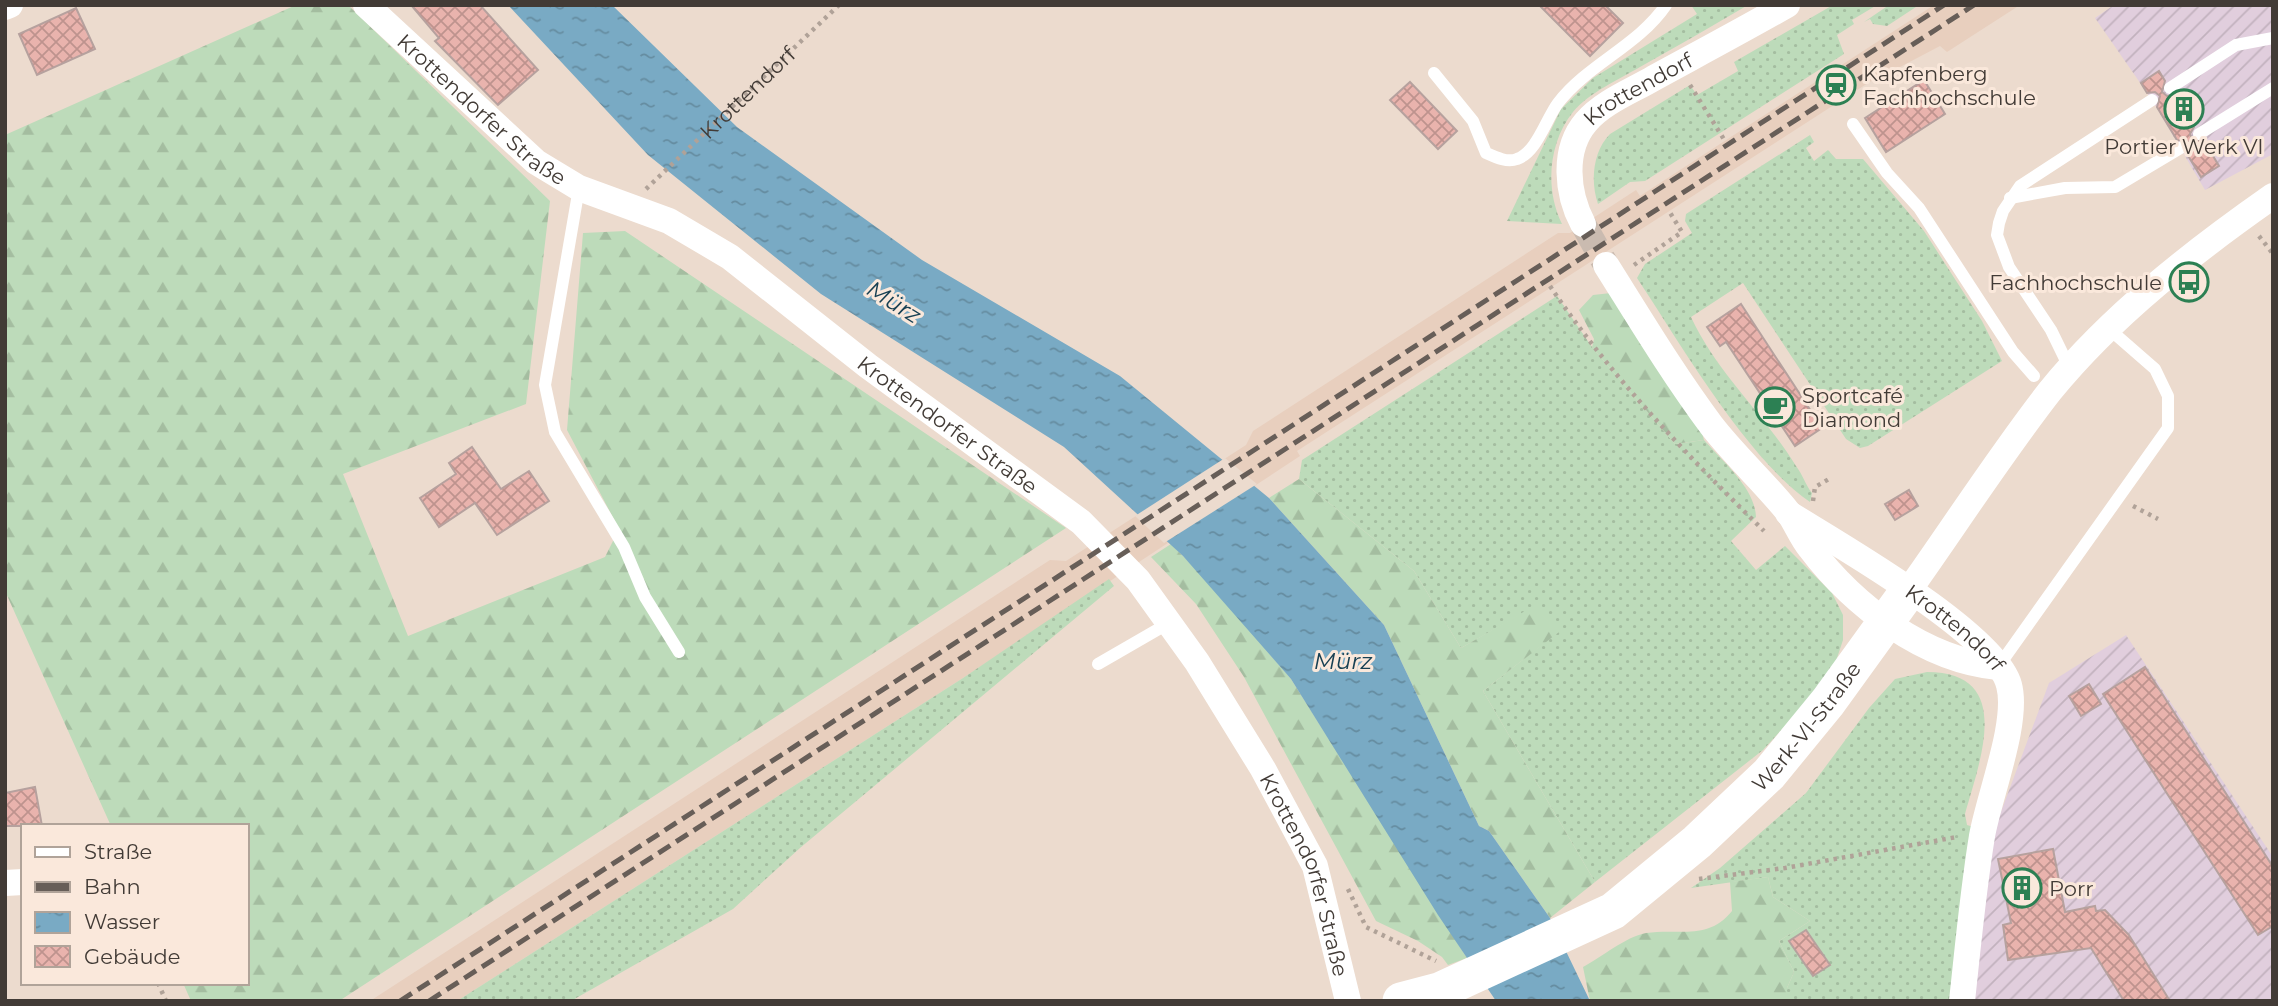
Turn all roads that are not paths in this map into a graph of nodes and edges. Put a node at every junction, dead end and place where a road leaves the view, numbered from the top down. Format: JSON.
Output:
{"nodes":[{"id":1,"x":366,"y":5,"type":"edge"},
{"id":2,"x":1666,"y":5,"type":"edge"},
{"id":3,"x":1787,"y":5,"type":"edge"},
{"id":4,"x":2273,"y":38,"type":"edge"},
{"id":5,"x":1434,"y":73,"type":"dead end"},
{"id":6,"x":2170,"y":88,"type":"dead end"},
{"id":7,"x":2273,"y":88,"type":"edge"},
{"id":8,"x":2152,"y":100,"type":"dead end"},
{"id":9,"x":1853,"y":124,"type":"dead end"},
{"id":10,"x":2199,"y":134,"type":"dead end"},
{"id":11,"x":2182,"y":147,"type":"dead end"},
{"id":12,"x":579,"y":188,"type":"junction"},
{"id":13,"x":2273,"y":196,"type":"edge"},
{"id":14,"x":2010,"y":198,"type":"junction"},
{"id":15,"x":1583,"y":224,"type":"tunnel mouth"},
{"id":16,"x":1606,"y":265,"type":"tunnel mouth"},
{"id":17,"x":2108,"y":328,"type":"junction"},
{"id":18,"x":2070,"y":369,"type":"junction"},
{"id":19,"x":2034,"y":376,"type":"dead end"},
{"id":20,"x":1799,"y":511,"type":"junction"},
{"id":21,"x":1909,"y":590,"type":"junction"},
{"id":22,"x":1887,"y":622,"type":"junction"},
{"id":23,"x":1169,"y":623,"type":"junction"},
{"id":24,"x":679,"y":652,"type":"dead end"},
{"id":25,"x":1098,"y":664,"type":"dead end"},
{"id":26,"x":2001,"y":670,"type":"junction"},
{"id":27,"x":1348,"y":1001,"type":"edge"},
{"id":28,"x":1401,"y":1001,"type":"edge"},
{"id":29,"x":1962,"y":1001,"type":"edge"}],
"edges":[{"from":1,"to":12,"type":"street","name":"Krottendorfer Straße"},
{"from":2,"to":5,"type":"lane"},
{"from":3,"to":15,"type":"street","name":"Krottendorf"},
{"from":4,"to":6,"type":"lane"},
{"from":7,"to":10,"type":"lane"},
{"from":8,"to":14,"type":"lane"},
{"from":9,"to":19,"type":"lane"},
{"from":11,"to":14,"type":"lane"},
{"from":12,"to":23,"type":"street","name":"Krottendorfer Straße"},
{"from":12,"to":24,"type":"lane"},
{"from":13,"to":17,"type":"street","name":"Werk-VI-Straße"},
{"from":14,"to":18,"type":"lane"},
{"from":16,"to":20,"type":"street","name":"Krottendorf"},
{"from":17,"to":18,"type":"street","name":"Werk-VI-Straße"},
{"from":17,"to":26,"type":"lane"},
{"from":18,"to":21,"type":"street","name":"Werk-VI-Straße"},
{"from":20,"to":21,"type":"street","name":"Krottendorf"},
{"from":20,"to":22,"type":"street","name":"Krottendorf"},
{"from":21,"to":22,"type":"main road","name":"Werk-VI-Straße"},
{"from":21,"to":26,"type":"street","name":"Krottendorf"},
{"from":22,"to":26,"type":"street","name":"Krottendorf"},
{"from":22,"to":28,"type":"main road","name":"Werk-VI-Straße"},
{"from":23,"to":25,"type":"lane"},
{"from":23,"to":27,"type":"street","name":"Krottendorfer Straße"},
{"from":26,"to":29,"type":"street","name":"Krottendorf"}]}
